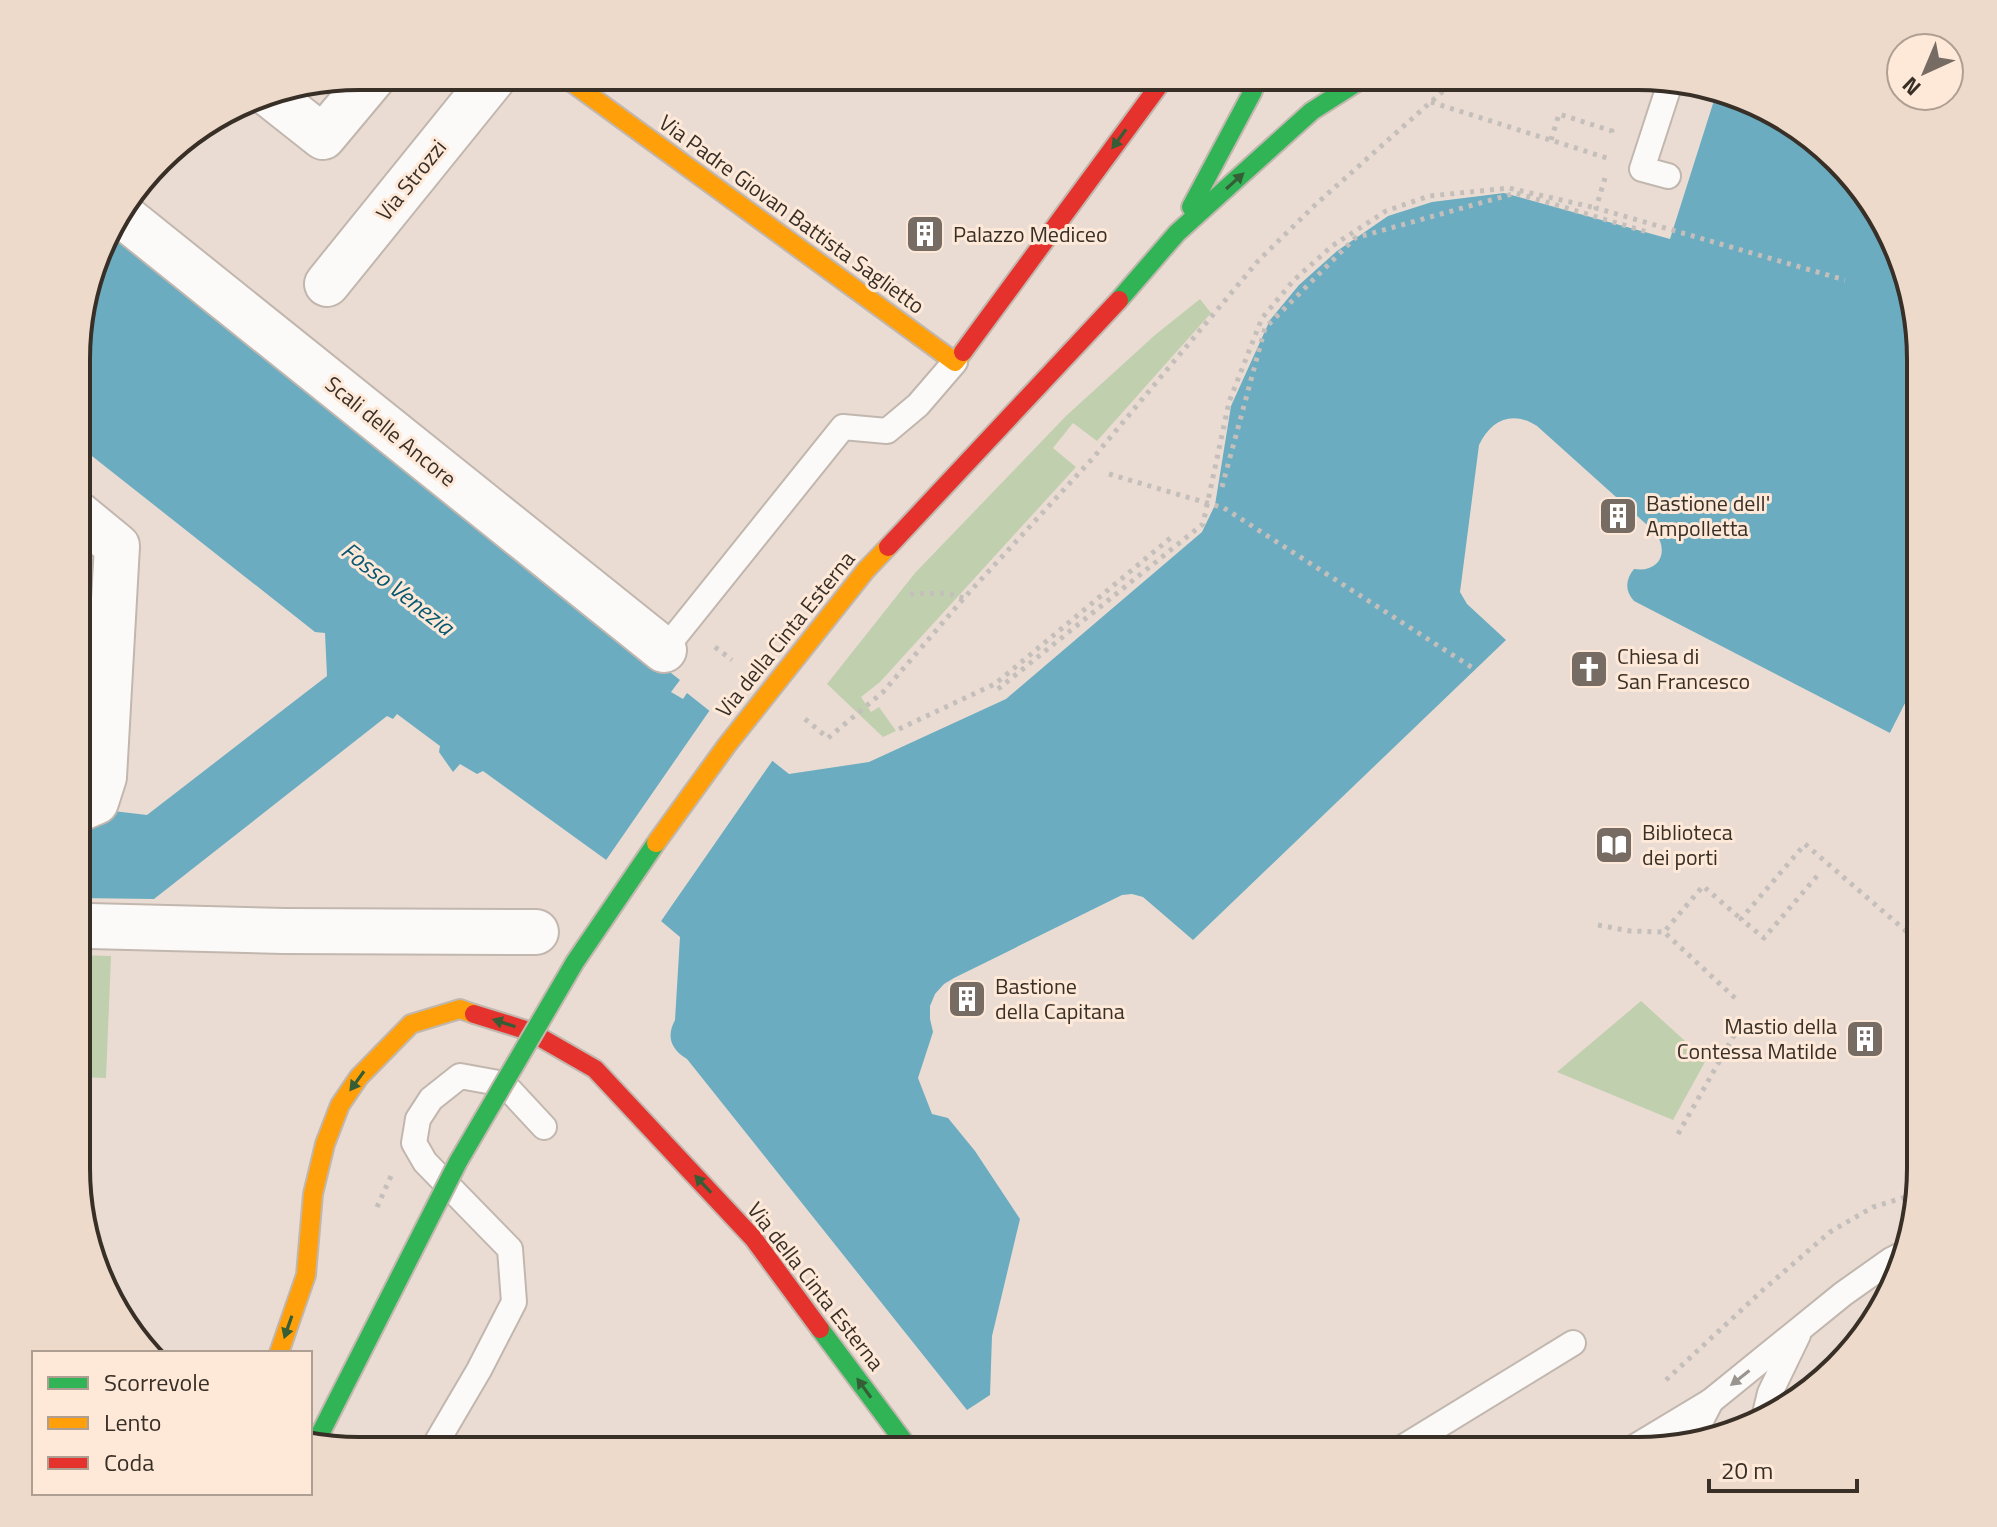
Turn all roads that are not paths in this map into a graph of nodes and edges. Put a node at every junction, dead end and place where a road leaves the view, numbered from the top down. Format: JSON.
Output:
{"nodes":[{"id":1,"x":361,"y":91,"type":"edge"},
{"id":2,"x":483,"y":91,"type":"edge"},
{"id":3,"x":584,"y":91,"type":"edge"},
{"id":4,"x":1155,"y":91,"type":"edge"},
{"id":5,"x":1253,"y":91,"type":"edge"},
{"id":6,"x":1349,"y":91,"type":"edge"},
{"id":7,"x":1667,"y":92,"type":"edge"},
{"id":8,"x":280,"y":103,"type":"edge"},
{"id":9,"x":1668,"y":176,"type":"dead end"},
{"id":10,"x":129,"y":221,"type":"edge"},
{"id":11,"x":1177,"y":233,"type":"junction"},
{"id":12,"x":327,"y":284,"type":"dead end"},
{"id":13,"x":955,"y":362,"type":"junction"},
{"id":14,"x":90,"y":524,"type":"edge"},
{"id":15,"x":664,"y":650,"type":"joint"},
{"id":16,"x":91,"y":794,"type":"edge"},
{"id":17,"x":91,"y":926,"type":"edge"},
{"id":18,"x":536,"y":932,"type":"dead end"},
{"id":19,"x":544,"y":1127,"type":"dead end"},
{"id":20,"x":1890,"y":1261,"type":"edge"},
{"id":21,"x":1801,"y":1329,"type":"junction"},
{"id":22,"x":1573,"y":1343,"type":"dead end"},
{"id":23,"x":280,"y":1351,"type":"edge"},
{"id":24,"x":1780,"y":1396,"type":"edge"},
{"id":25,"x":1711,"y":1401,"type":"junction"},
{"id":26,"x":1696,"y":1430,"type":"edge"},
{"id":27,"x":320,"y":1434,"type":"edge"},
{"id":28,"x":440,"y":1436,"type":"edge"},
{"id":29,"x":900,"y":1436,"type":"edge"},
{"id":30,"x":1653,"y":1436,"type":"edge"},
{"id":31,"x":1420,"y":1437,"type":"edge"}],
"edges":[{"from":1,"to":8,"type":"street"},
{"from":2,"to":12,"type":"street","name":"Via Strozzi"},
{"from":3,"to":13,"type":"main road","name":"Via Padre Giovan Battista Saglietto"},
{"from":4,"to":13,"type":"main road","one_way":true},
{"from":5,"to":11,"type":"main road"},
{"from":11,"to":6,"type":"main road","one_way":true},
{"from":7,"to":9,"type":"lane"},
{"from":10,"to":15,"type":"street","name":"Scali delle Ancore"},
{"from":11,"to":27,"type":"main road","name":"Via della Cinta Esterna","bridge":true},
{"from":13,"to":15,"type":"lane"},
{"from":14,"to":16,"type":"street"},
{"from":17,"to":18,"type":"street"},
{"from":19,"to":28,"type":"lane"},
{"from":20,"to":21,"type":"lane"},
{"from":21,"to":24,"type":"lane"},
{"from":21,"to":25,"type":"lane","one_way":true},
{"from":22,"to":31,"type":"lane"},
{"from":29,"to":23,"type":"main road","name":"Via della Cinta Esterna","one_way":true},
{"from":25,"to":26,"type":"lane"},
{"from":25,"to":30,"type":"lane"}]}
